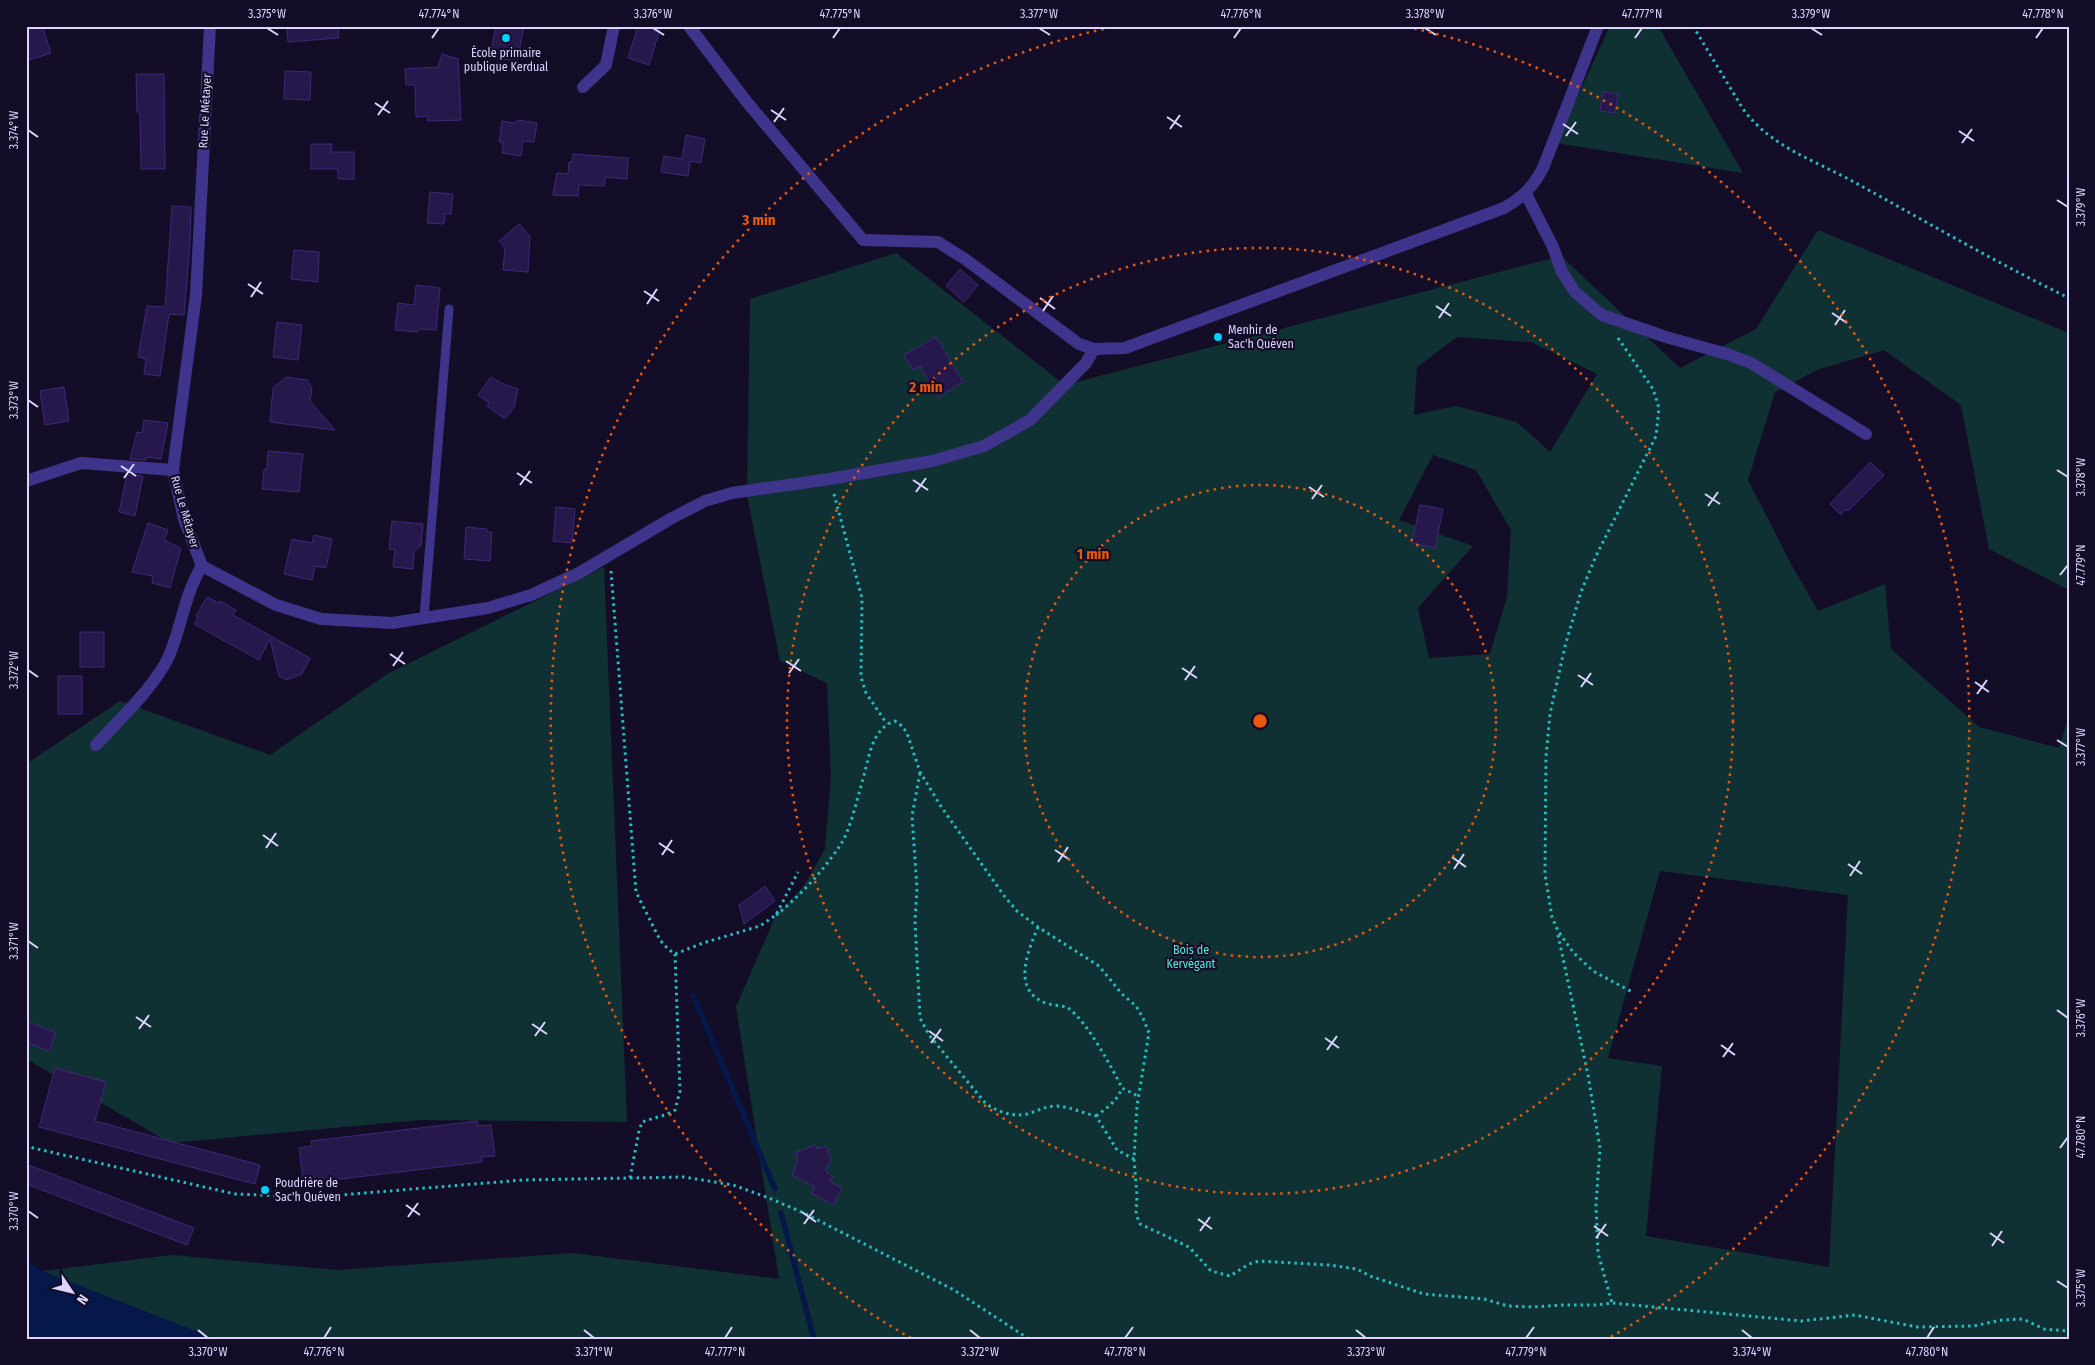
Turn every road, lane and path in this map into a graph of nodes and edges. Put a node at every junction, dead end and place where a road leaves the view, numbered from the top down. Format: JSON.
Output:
{"nodes":[{"id":1,"x":210,"y":26,"type":"edge"},
{"id":2,"x":614,"y":26,"type":"edge"},
{"id":3,"x":689,"y":26,"type":"edge"},
{"id":4,"x":1598,"y":26,"type":"edge"},
{"id":5,"x":1693,"y":26,"type":"edge"},
{"id":6,"x":583,"y":87,"type":"dead end"},
{"id":7,"x":1526,"y":194,"type":"junction"},
{"id":8,"x":2069,"y":298,"type":"edge"},
{"id":9,"x":449,"y":309,"type":"dead end"},
{"id":10,"x":1602,"y":315,"type":"junction"},
{"id":11,"x":1094,"y":349,"type":"junction"},
{"id":12,"x":1866,"y":434,"type":"dead end"},
{"id":13,"x":173,"y":470,"type":"junction"},
{"id":14,"x":830,"y":479,"type":"junction"},
{"id":15,"x":26,"y":481,"type":"edge"},
{"id":16,"x":610,"y":555,"type":"junction"},
{"id":17,"x":202,"y":566,"type":"junction"},
{"id":18,"x":424,"y":617,"type":"junction"},
{"id":19,"x":887,"y":724,"type":"junction"},
{"id":20,"x":96,"y":745,"type":"dead end"},
{"id":21,"x":920,"y":772,"type":"junction"},
{"id":22,"x":798,"y":872,"type":"dead end"},
{"id":23,"x":776,"y":915,"type":"junction"},
{"id":24,"x":1038,"y":927,"type":"junction"},
{"id":25,"x":1558,"y":932,"type":"junction"},
{"id":26,"x":675,"y":954,"type":"junction"},
{"id":27,"x":1634,"y":993,"type":"dead end"},
{"id":28,"x":1122,"y":1088,"type":"junction"},
{"id":29,"x":1138,"y":1096,"type":"junction"},
{"id":30,"x":1096,"y":1116,"type":"junction"},
{"id":31,"x":26,"y":1144,"type":"edge"},
{"id":32,"x":1134,"y":1159,"type":"junction"},
{"id":33,"x":630,"y":1178,"type":"junction"},
{"id":34,"x":1612,"y":1303,"type":"junction"},
{"id":35,"x":2069,"y":1331,"type":"edge"},
{"id":36,"x":1029,"y":1339,"type":"edge"}],
"edges":[{"from":1,"to":13,"type":"street","name":"Rue Le Métayer"},
{"from":2,"to":6,"type":"street"},
{"from":3,"to":11,"type":"street"},
{"from":4,"to":7,"type":"street"},
{"from":5,"to":8,"type":"path"},
{"from":7,"to":10,"type":"street"},
{"from":7,"to":11,"type":"street"},
{"from":9,"to":18,"type":"lane"},
{"from":10,"to":12,"type":"street"},
{"from":10,"to":25,"type":"path"},
{"from":11,"to":14,"type":"street"},
{"from":13,"to":15,"type":"street"},
{"from":13,"to":17,"type":"street","name":"Rue Le Métayer"},
{"from":14,"to":16,"type":"street"},
{"from":14,"to":19,"type":"path"},
{"from":16,"to":18,"type":"street"},
{"from":16,"to":26,"type":"path"},
{"from":17,"to":18,"type":"street"},
{"from":17,"to":20,"type":"street"},
{"from":19,"to":21,"type":"path"},
{"from":19,"to":23,"type":"path"},
{"from":21,"to":24,"type":"path"},
{"from":21,"to":30,"type":"path"},
{"from":22,"to":23,"type":"path"},
{"from":23,"to":26,"type":"path"},
{"from":24,"to":28,"type":"path"},
{"from":24,"to":29,"type":"path"},
{"from":25,"to":27,"type":"path"},
{"from":25,"to":34,"type":"path"},
{"from":26,"to":33,"type":"path"},
{"from":28,"to":29,"type":"path"},
{"from":28,"to":30,"type":"path"},
{"from":29,"to":32,"type":"path"},
{"from":30,"to":32,"type":"path"},
{"from":31,"to":33,"type":"path"},
{"from":32,"to":34,"type":"path"},
{"from":33,"to":36,"type":"path"},
{"from":34,"to":35,"type":"path"}]}
